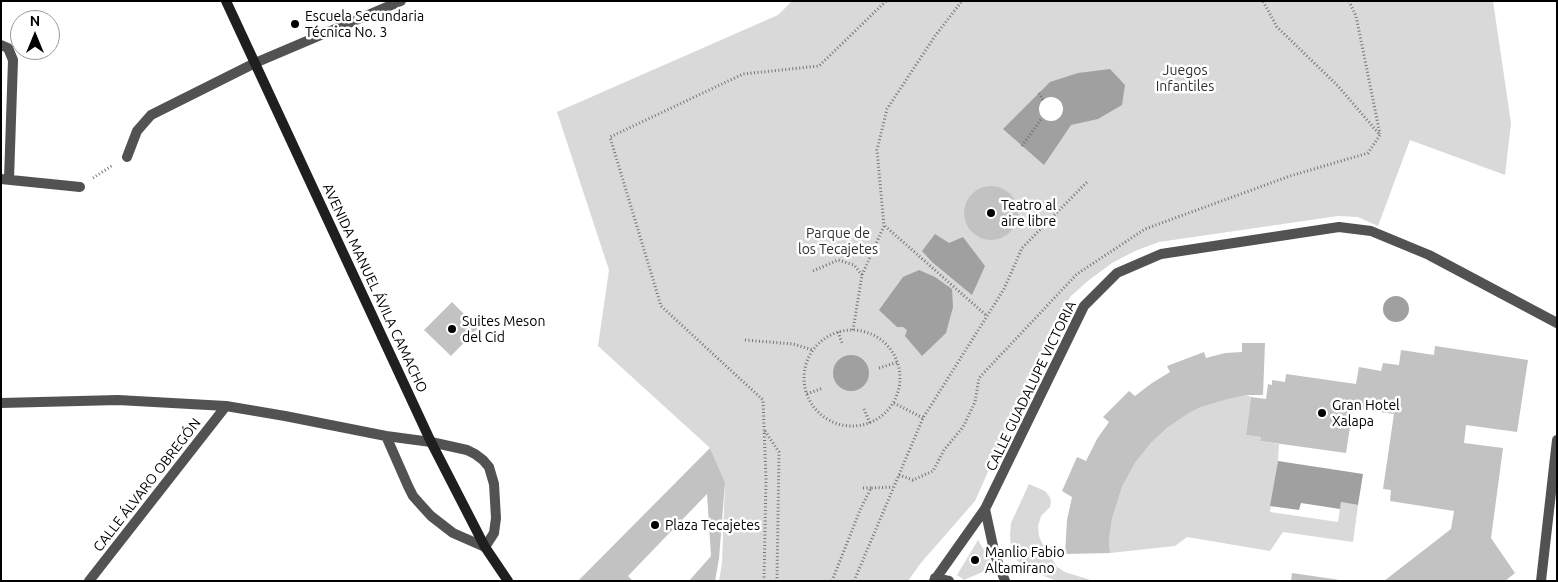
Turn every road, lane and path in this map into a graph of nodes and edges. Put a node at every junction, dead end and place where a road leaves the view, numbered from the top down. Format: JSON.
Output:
{"nodes":[{"id":1,"x":226,"y":1,"type":"edge"},
{"id":2,"x":401,"y":1,"type":"edge"},
{"id":3,"x":886,"y":1,"type":"edge"},
{"id":4,"x":962,"y":1,"type":"edge"},
{"id":5,"x":1350,"y":1,"type":"edge"},
{"id":6,"x":1,"y":45,"type":"edge"},
{"id":7,"x":255,"y":63,"type":"junction"},
{"id":8,"x":1039,"y":93,"type":"dead end"},
{"id":9,"x":1043,"y":100,"type":"dead end"},
{"id":10,"x":1042,"y":118,"type":"dead end"},
{"id":11,"x":1380,"y":135,"type":"dead end"},
{"id":12,"x":1022,"y":146,"type":"dead end"},
{"id":13,"x":126,"y":157,"type":"joint"},
{"id":14,"x":5,"y":179,"type":"edge"},
{"id":15,"x":1088,"y":180,"type":"dead end"},
{"id":16,"x":80,"y":187,"type":"joint"},
{"id":17,"x":884,"y":226,"type":"junction"},
{"id":18,"x":813,"y":271,"type":"dead end"},
{"id":19,"x":862,"y":275,"type":"junction"},
{"id":20,"x":987,"y":316,"type":"junction"},
{"id":21,"x":1557,"y":323,"type":"edge"},
{"id":22,"x":853,"y":330,"type":"junction"},
{"id":23,"x":838,"y":332,"type":"junction"},
{"id":24,"x":745,"y":340,"type":"dead end"},
{"id":25,"x":842,"y":343,"type":"dead end"},
{"id":26,"x":813,"y":350,"type":"junction"},
{"id":27,"x":898,"y":362,"type":"junction"},
{"id":28,"x":879,"y":368,"type":"dead end"},
{"id":29,"x":823,"y":388,"type":"dead end"},
{"id":30,"x":807,"y":394,"type":"junction"},
{"id":31,"x":1,"y":403,"type":"edge"},
{"id":32,"x":894,"y":403,"type":"junction"},
{"id":33,"x":226,"y":406,"type":"junction"},
{"id":34,"x":864,"y":409,"type":"dead end"},
{"id":35,"x":923,"y":418,"type":"junction"},
{"id":36,"x":870,"y":422,"type":"junction"},
{"id":37,"x":764,"y":430,"type":"junction"},
{"id":38,"x":386,"y":436,"type":"junction"},
{"id":39,"x":1557,"y":440,"type":"edge"},
{"id":40,"x":431,"y":442,"type":"junction"},
{"id":41,"x":893,"y":487,"type":"junction"},
{"id":42,"x":863,"y":488,"type":"dead end"},
{"id":43,"x":871,"y":488,"type":"junction"},
{"id":44,"x":985,"y":509,"type":"junction"},
{"id":45,"x":485,"y":548,"type":"junction"},
{"id":46,"x":935,"y":579,"type":"edge"},
{"id":47,"x":89,"y":581,"type":"edge"},
{"id":48,"x":508,"y":581,"type":"edge"},
{"id":49,"x":764,"y":581,"type":"edge"},
{"id":50,"x":777,"y":581,"type":"edge"},
{"id":51,"x":832,"y":581,"type":"edge"},
{"id":52,"x":854,"y":581,"type":"edge"},
{"id":53,"x":949,"y":581,"type":"edge"},
{"id":54,"x":1005,"y":581,"type":"edge"},
{"id":55,"x":1541,"y":581,"type":"edge"}],
"edges":[{"from":1,"to":7,"type":"main road","name":"AVENIDA MANUEL ÁVILA CAMACHO"},
{"from":2,"to":7,"type":"street"},
{"from":3,"to":37,"type":"path"},
{"from":4,"to":17,"type":"path"},
{"from":5,"to":11,"type":"path"},
{"from":6,"to":14,"type":"street"},
{"from":7,"to":13,"type":"street"},
{"from":7,"to":40,"type":"main road","name":"AVENIDA MANUEL ÁVILA CAMACHO"},
{"from":8,"to":9,"type":"path"},
{"from":10,"to":12,"type":"path"},
{"from":13,"to":16,"type":"path"},
{"from":14,"to":16,"type":"street"},
{"from":15,"to":20,"type":"path"},
{"from":17,"to":19,"type":"path"},
{"from":17,"to":20,"type":"path"},
{"from":18,"to":19,"type":"path"},
{"from":19,"to":22,"type":"path"},
{"from":20,"to":35,"type":"path"},
{"from":21,"to":44,"type":"street","name":"CALLE GUADALUPE VICTORIA"},
{"from":22,"to":23,"type":"path"},
{"from":22,"to":27,"type":"path"},
{"from":23,"to":25,"type":"path"},
{"from":23,"to":26,"type":"path"},
{"from":24,"to":26,"type":"path"},
{"from":26,"to":30,"type":"path"},
{"from":27,"to":28,"type":"path"},
{"from":27,"to":32,"type":"path"},
{"from":29,"to":30,"type":"path"},
{"from":30,"to":36,"type":"path"},
{"from":31,"to":33,"type":"street"},
{"from":32,"to":35,"type":"path"},
{"from":32,"to":36,"type":"path"},
{"from":33,"to":38,"type":"street"},
{"from":33,"to":47,"type":"street","name":"CALLE ÁLVARO OBREGÓN"},
{"from":34,"to":36,"type":"path"},
{"from":35,"to":41,"type":"path"},
{"from":37,"to":49,"type":"path"},
{"from":37,"to":50,"type":"path"},
{"from":38,"to":40,"type":"street"},
{"from":38,"to":45,"type":"street"},
{"from":39,"to":55,"type":"street"},
{"from":40,"to":45,"type":"main road","name":"AVENIDA MANUEL ÁVILA CAMACHO"},
{"from":40,"to":45,"type":"street"},
{"from":41,"to":43,"type":"path"},
{"from":41,"to":52,"type":"path"},
{"from":42,"to":43,"type":"path"},
{"from":43,"to":51,"type":"path"},
{"from":44,"to":46,"type":"street","name":"CALLE GUADALUPE VICTORIA"},
{"from":44,"to":54,"type":"street"},
{"from":45,"to":48,"type":"main road","name":"AVENIDA MANUEL ÁVILA CAMACHO"},
{"from":46,"to":53,"type":"street"}]}
